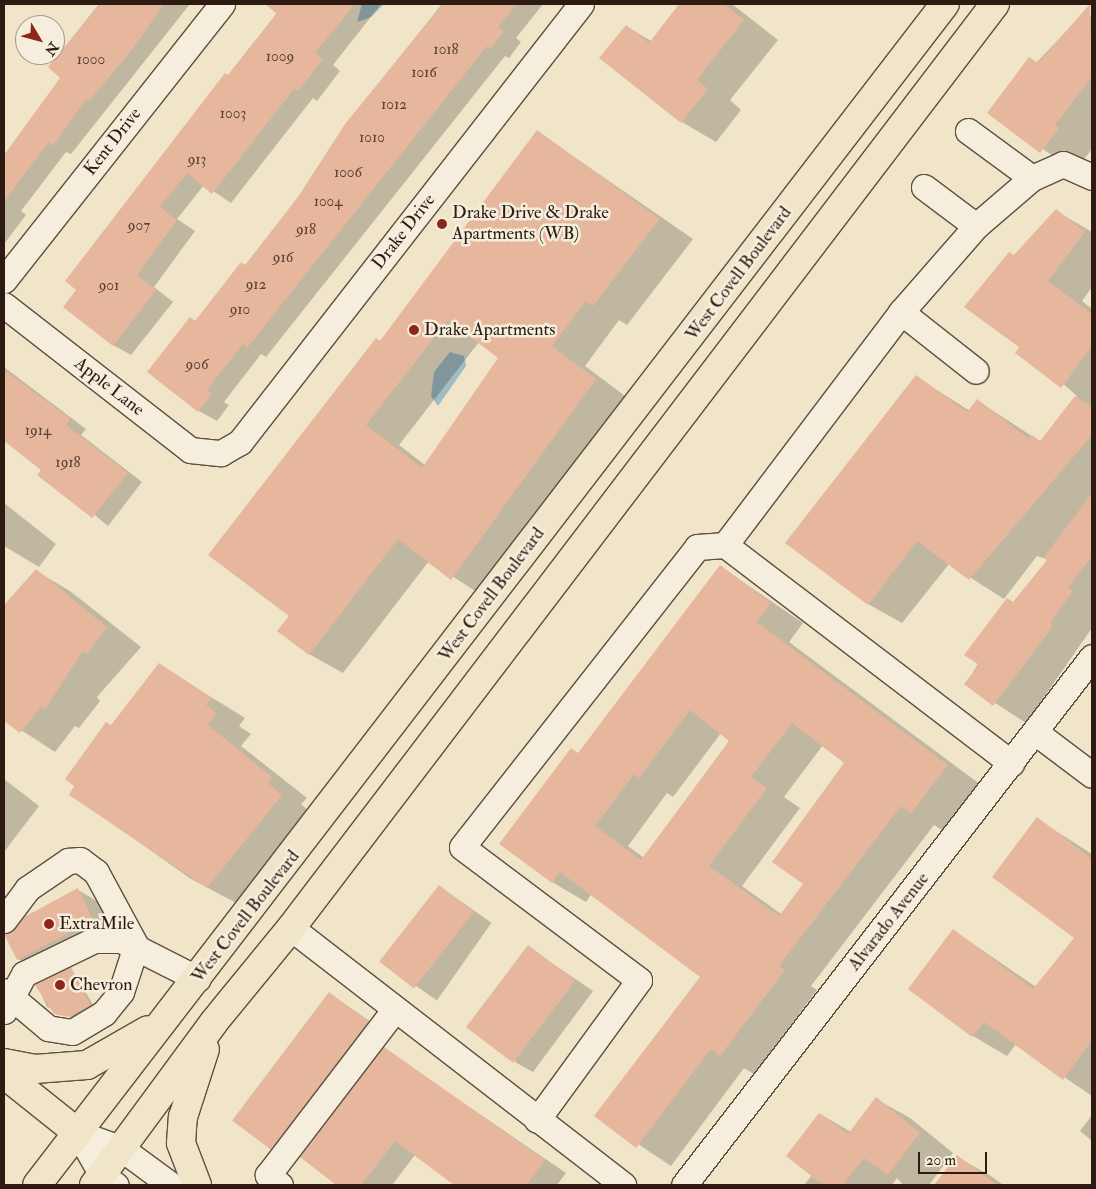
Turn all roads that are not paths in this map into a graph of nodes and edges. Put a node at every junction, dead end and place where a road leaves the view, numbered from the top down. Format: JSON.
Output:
{"nodes":[{"id":1,"x":222,"y":4,"type":"edge"},
{"id":2,"x":581,"y":4,"type":"edge"},
{"id":3,"x":945,"y":4,"type":"edge"},
{"id":4,"x":995,"y":4,"type":"edge"},
{"id":5,"x":1003,"y":4,"type":"edge"},
{"id":6,"x":975,"y":29,"type":"junction"},
{"id":7,"x":968,"y":131,"type":"dead end"},
{"id":8,"x":1092,"y":176,"type":"edge"},
{"id":9,"x":1032,"y":178,"type":"junction"},
{"id":10,"x":924,"y":187,"type":"dead end"},
{"id":11,"x":976,"y":226,"type":"junction"},
{"id":12,"x":4,"y":280,"type":"edge"},
{"id":13,"x":4,"y":305,"type":"edge"},
{"id":14,"x":901,"y":312,"type":"junction"},
{"id":15,"x":976,"y":371,"type":"dead end"},
{"id":16,"x":221,"y":453,"type":"joint"},
{"id":17,"x":725,"y":545,"type":"junction"},
{"id":18,"x":1092,"y":657,"type":"edge"},
{"id":19,"x":1035,"y":732,"type":"junction"},
{"id":20,"x":1011,"y":763,"type":"junction"},
{"id":21,"x":1092,"y":776,"type":"edge"},
{"id":22,"x":4,"y":920,"type":"edge"},
{"id":23,"x":291,"y":928,"type":"junction"},
{"id":24,"x":136,"y":946,"type":"junction"},
{"id":25,"x":198,"y":979,"type":"junction"},
{"id":26,"x":6,"y":999,"type":"edge"},
{"id":27,"x":395,"y":1009,"type":"junction"},
{"id":28,"x":173,"y":1010,"type":"junction"},
{"id":29,"x":214,"y":1022,"type":"junction"},
{"id":30,"x":4,"y":1063,"type":"edge"},
{"id":31,"x":4,"y":1074,"type":"edge"},
{"id":32,"x":537,"y":1120,"type":"junction"},
{"id":33,"x":78,"y":1133,"type":"junction"},
{"id":34,"x":122,"y":1149,"type":"junction"},
{"id":35,"x":104,"y":1182,"type":"edge"},
{"id":36,"x":38,"y":1185,"type":"edge"},
{"id":37,"x":170,"y":1185,"type":"edge"},
{"id":38,"x":197,"y":1185,"type":"edge"},
{"id":39,"x":280,"y":1185,"type":"edge"},
{"id":40,"x":623,"y":1185,"type":"edge"},
{"id":41,"x":684,"y":1185,"type":"edge"}],
"edges":[{"from":1,"to":12,"type":"street","name":"Kent Drive"},
{"from":2,"to":16,"type":"street","name":"Drake Drive"},
{"from":3,"to":25,"type":"main road","name":"West Covell Boulevard"},
{"from":4,"to":6,"type":"main road"},
{"from":5,"to":6,"type":"main road"},
{"from":6,"to":23,"type":"main road"},
{"from":7,"to":9,"type":"street"},
{"from":8,"to":9,"type":"street"},
{"from":9,"to":11,"type":"street"},
{"from":10,"to":11,"type":"street"},
{"from":11,"to":14,"type":"street"},
{"from":13,"to":16,"type":"street","name":"Apple Lane"},
{"from":14,"to":15,"type":"street"},
{"from":14,"to":17,"type":"street"},
{"from":17,"to":20,"type":"street"},
{"from":17,"to":32,"type":"street"},
{"from":18,"to":19,"type":"street","name":"Alvarado Avenue"},
{"from":19,"to":20,"type":"street","name":"Alvarado Avenue"},
{"from":19,"to":21,"type":"street"},
{"from":20,"to":41,"type":"street","name":"Alvarado Avenue"},
{"from":22,"to":24,"type":"street"},
{"from":23,"to":27,"type":"street"},
{"from":23,"to":29,"type":"main road"},
{"from":24,"to":25,"type":"street"},
{"from":24,"to":26,"type":"street"},
{"from":24,"to":26,"type":"street"},
{"from":25,"to":28,"type":"main road","name":"West Covell Boulevard"},
{"from":27,"to":32,"type":"street"},
{"from":27,"to":39,"type":"street"},
{"from":28,"to":30,"type":"main road"},
{"from":28,"to":33,"type":"main road","name":"West Covell Boulevard"},
{"from":29,"to":34,"type":"main road"},
{"from":29,"to":38,"type":"main road"},
{"from":31,"to":33,"type":"main road"},
{"from":32,"to":40,"type":"street"},
{"from":33,"to":34,"type":"street"},
{"from":33,"to":35,"type":"street"},
{"from":33,"to":36,"type":"main road","name":"West Covell Boulevard"},
{"from":34,"to":35,"type":"main road"},
{"from":34,"to":37,"type":"street"}]}
